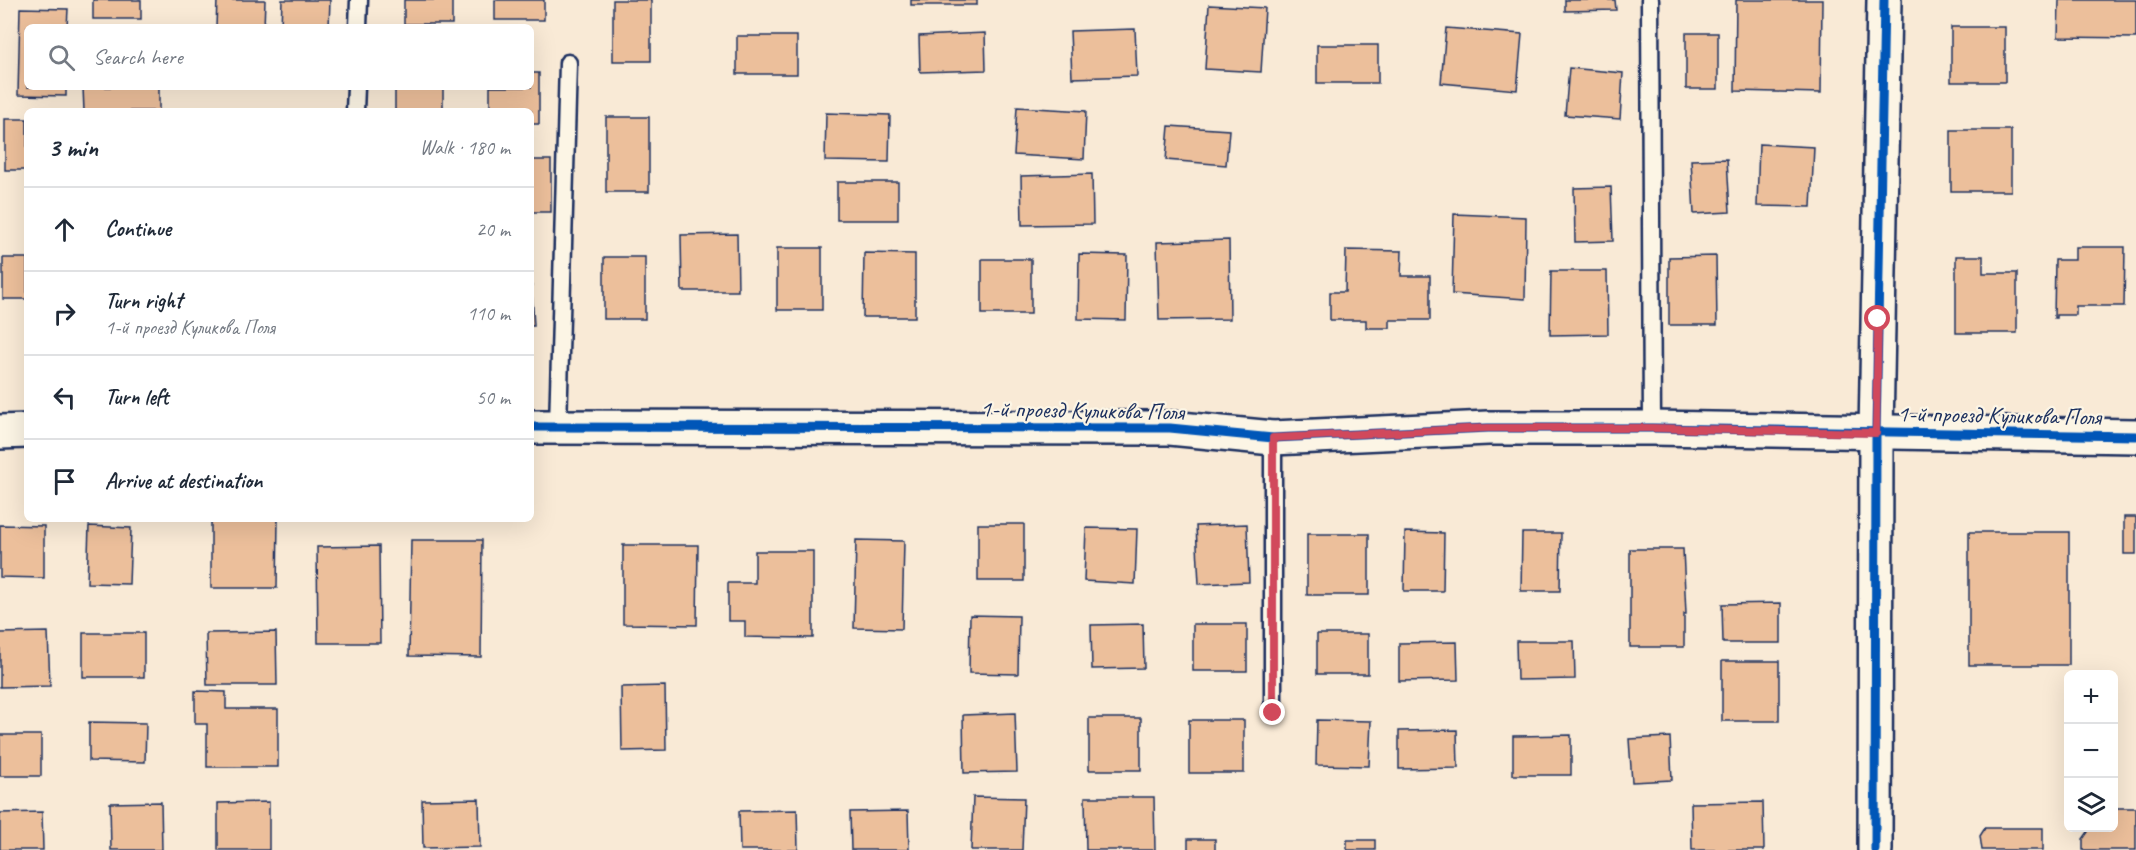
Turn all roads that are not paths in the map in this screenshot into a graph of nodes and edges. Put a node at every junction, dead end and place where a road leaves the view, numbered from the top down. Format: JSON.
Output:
{"nodes":[{"id":1,"x":359,"y":0,"type":"edge"},
{"id":2,"x":1650,"y":0,"type":"edge"},
{"id":3,"x":1884,"y":0,"type":"edge"},
{"id":4,"x":358,"y":24,"type":"edge"},
{"id":5,"x":568,"y":63,"type":"dead end"},
{"id":6,"x":356,"y":90,"type":"edge"},
{"id":7,"x":355,"y":108,"type":"edge"},
{"id":8,"x":544,"y":427,"type":"edge"},
{"id":9,"x":1652,"y":428,"type":"junction"},
{"id":10,"x":24,"y":431,"type":"edge"},
{"id":11,"x":0,"y":432,"type":"edge"},
{"id":12,"x":1876,"y":433,"type":"junction"},
{"id":13,"x":2136,"y":436,"type":"edge"},
{"id":14,"x":1273,"y":438,"type":"junction"},
{"id":15,"x":1273,"y":713,"type":"dead end"},
{"id":16,"x":1875,"y":850,"type":"edge"}],
"edges":[{"from":1,"to":4,"type":"lane"},
{"from":2,"to":9,"type":"lane"},
{"from":3,"to":12,"type":"street"},
{"from":5,"to":8,"type":"lane"},
{"from":6,"to":7,"type":"lane"},
{"from":8,"to":14,"type":"street","name":"1-й проезд Куликова Поля"},
{"from":9,"to":12,"type":"street","name":"1-й проезд Куликова Поля"},
{"from":9,"to":14,"type":"street","name":"1-й проезд Куликова Поля"},
{"from":10,"to":11,"type":"street"},
{"from":12,"to":13,"type":"street","name":"1-й проезд Куликова Поля"},
{"from":12,"to":16,"type":"street"},
{"from":14,"to":15,"type":"lane"}]}
